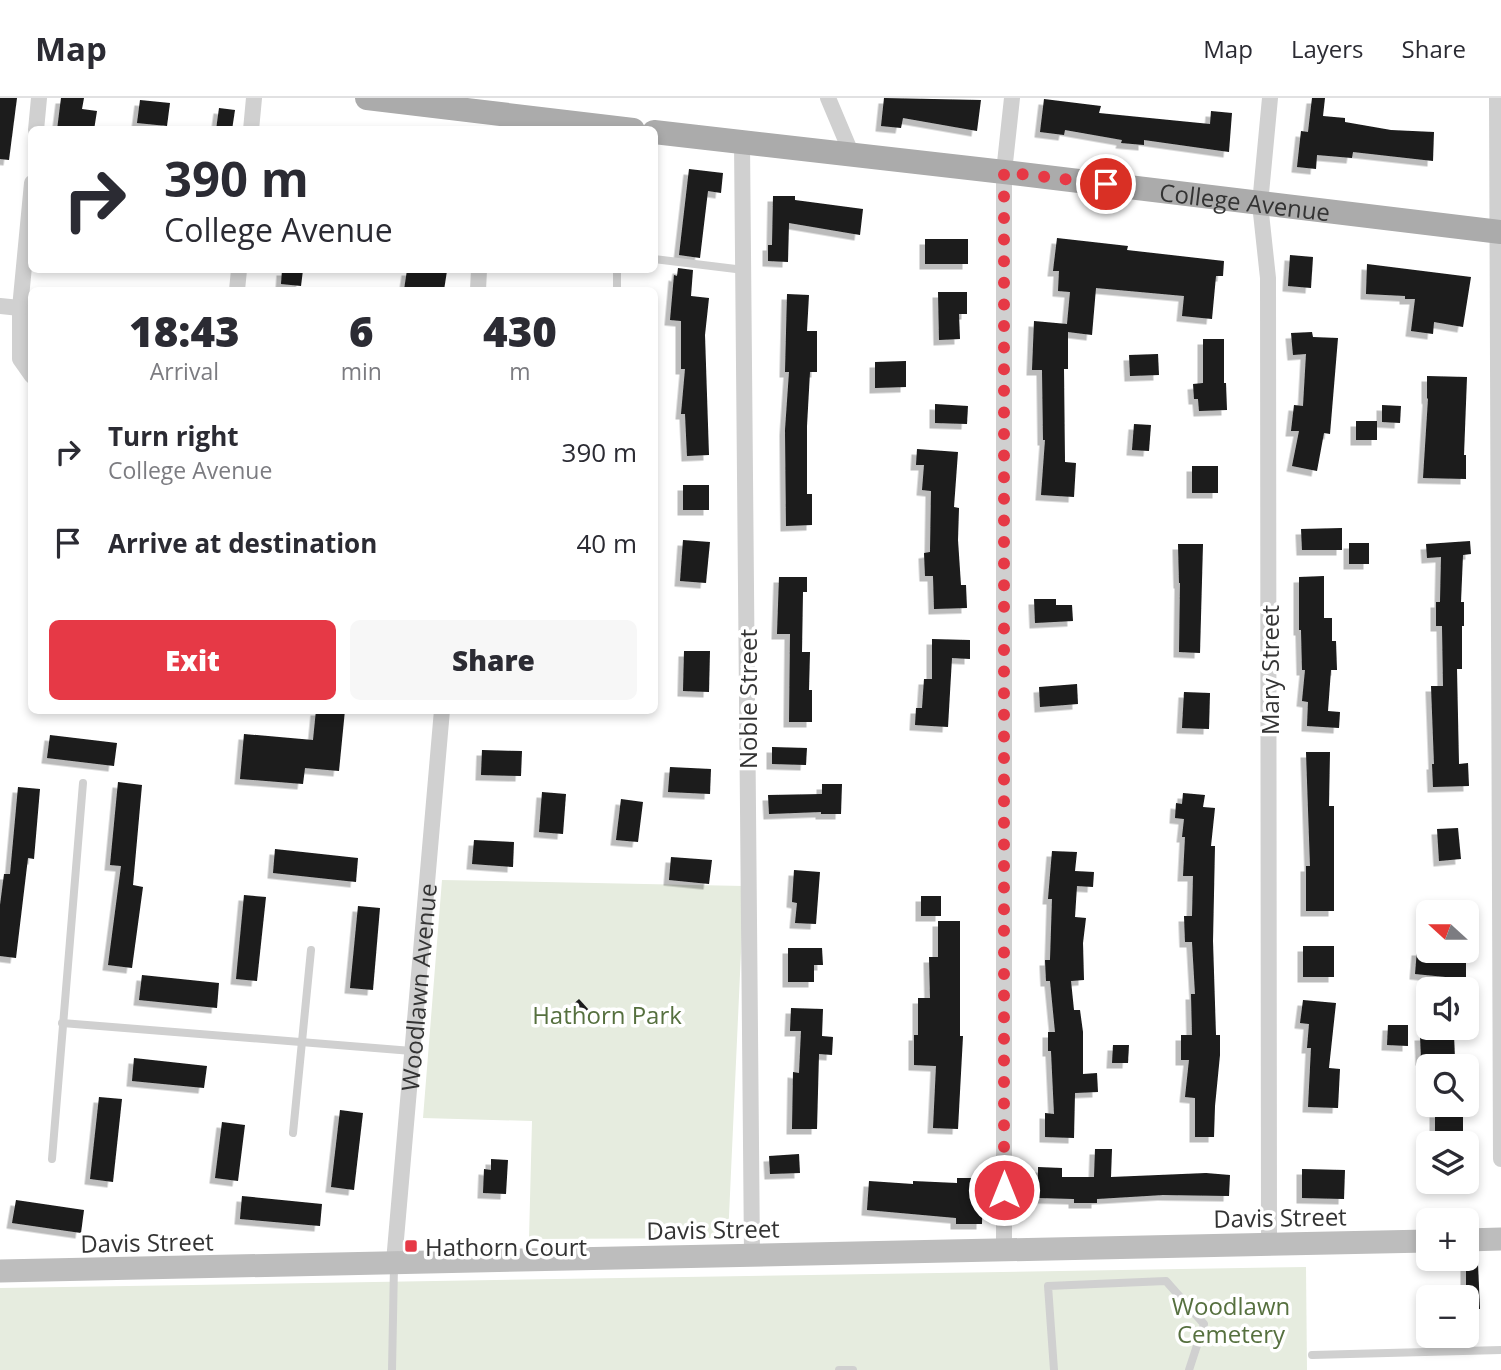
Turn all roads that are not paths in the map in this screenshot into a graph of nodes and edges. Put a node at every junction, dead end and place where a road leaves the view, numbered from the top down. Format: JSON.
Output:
{"nodes":[{"id":1,"x":39,"y":98,"type":"edge"},
{"id":2,"x":254,"y":98,"type":"edge"},
{"id":3,"x":367,"y":98,"type":"edge"},
{"id":4,"x":828,"y":98,"type":"edge"},
{"id":5,"x":1012,"y":98,"type":"edge"},
{"id":6,"x":1270,"y":98,"type":"edge"},
{"id":7,"x":1497,"y":98,"type":"edge"},
{"id":8,"x":493,"y":113,"type":"edge"},
{"id":9,"x":36,"y":126,"type":"edge"},
{"id":10,"x":251,"y":126,"type":"edge"},
{"id":11,"x":600,"y":126,"type":"edge"},
{"id":12,"x":658,"y":132,"type":"edge"},
{"id":13,"x":742,"y":142,"type":"junction"},
{"id":14,"x":852,"y":155,"type":"junction"},
{"id":15,"x":1004,"y":172,"type":"junction"},
{"id":16,"x":1260,"y":204,"type":"junction"},
{"id":17,"x":28,"y":225,"type":"edge"},
{"id":18,"x":1499,"y":232,"type":"edge"},
{"id":19,"x":658,"y":259,"type":"edge"},
{"id":20,"x":744,"y":270,"type":"junction"},
{"id":21,"x":0,"y":306,"type":"edge"},
{"id":22,"x":20,"y":308,"type":"junction"},
{"id":23,"x":28,"y":370,"type":"edge"},
{"id":24,"x":1500,"y":563,"type":"edge"},
{"id":25,"x":442,"y":714,"type":"edge"},
{"id":26,"x":83,"y":783,"type":"dead end"},
{"id":27,"x":311,"y":950,"type":"dead end"},
{"id":28,"x":62,"y":1023,"type":"junction"},
{"id":29,"x":302,"y":1043,"type":"junction"},
{"id":30,"x":412,"y":1051,"type":"junction"},
{"id":31,"x":293,"y":1133,"type":"dead end"},
{"id":32,"x":52,"y":1159,"type":"dead end"},
{"id":33,"x":1501,"y":1159,"type":"edge"},
{"id":34,"x":1501,"y":1239,"type":"edge"},
{"id":35,"x":1479,"y":1240,"type":"edge"},
{"id":36,"x":1416,"y":1241,"type":"edge"},
{"id":37,"x":1269,"y":1244,"type":"junction"},
{"id":38,"x":1004,"y":1249,"type":"junction"},
{"id":39,"x":752,"y":1255,"type":"junction"},
{"id":40,"x":394,"y":1262,"type":"junction"},
{"id":41,"x":0,"y":1271,"type":"edge"},
{"id":42,"x":1501,"y":1350,"type":"edge"},
{"id":43,"x":1312,"y":1355,"type":"dead end"},
{"id":44,"x":392,"y":1370,"type":"edge"},
{"id":45,"x":839,"y":1370,"type":"edge"},
{"id":46,"x":853,"y":1370,"type":"edge"},
{"id":47,"x":1054,"y":1370,"type":"edge"},
{"id":48,"x":1189,"y":1370,"type":"edge"}],
"edges":[{"from":1,"to":9,"type":"street"},
{"from":2,"to":10,"type":"street"},
{"from":3,"to":8,"type":"main road"},
{"from":4,"to":14,"type":"street"},
{"from":5,"to":15,"type":"street"},
{"from":6,"to":16,"type":"street","name":"Mary Street"},
{"from":7,"to":18,"type":"street"},
{"from":8,"to":11,"type":"main road"},
{"from":12,"to":13,"type":"main road","name":"College Avenue"},
{"from":13,"to":14,"type":"main road","name":"College Avenue"},
{"from":13,"to":20,"type":"street","name":"Noble Street"},
{"from":14,"to":15,"type":"main road","name":"College Avenue"},
{"from":15,"to":16,"type":"main road","name":"College Avenue"},
{"from":15,"to":38,"type":"street"},
{"from":16,"to":18,"type":"main road","name":"College Avenue"},
{"from":16,"to":37,"type":"street","name":"Mary Street"},
{"from":17,"to":22,"type":"street"},
{"from":18,"to":24,"type":"street"},
{"from":19,"to":20,"type":"lane"},
{"from":20,"to":39,"type":"street","name":"Noble Street"},
{"from":21,"to":22,"type":"street"},
{"from":22,"to":23,"type":"street"},
{"from":24,"to":33,"type":"street"},
{"from":25,"to":30,"type":"street","name":"Woodlawn Avenue"},
{"from":26,"to":28,"type":"lane"},
{"from":27,"to":29,"type":"lane"},
{"from":28,"to":29,"type":"lane"},
{"from":28,"to":32,"type":"lane"},
{"from":29,"to":30,"type":"lane"},
{"from":29,"to":31,"type":"lane"},
{"from":30,"to":40,"type":"street","name":"Woodlawn Avenue"},
{"from":34,"to":35,"type":"street"},
{"from":36,"to":37,"type":"street","name":"Davis Street"},
{"from":37,"to":38,"type":"street","name":"Davis Street"},
{"from":38,"to":39,"type":"street","name":"Davis Street"},
{"from":39,"to":40,"type":"street","name":"Davis Street"},
{"from":40,"to":41,"type":"street","name":"Davis Street"},
{"from":40,"to":44,"type":"lane"},
{"from":42,"to":43,"type":"lane"},
{"from":45,"to":46,"type":"lane"},
{"from":47,"to":48,"type":"lane"}]}
